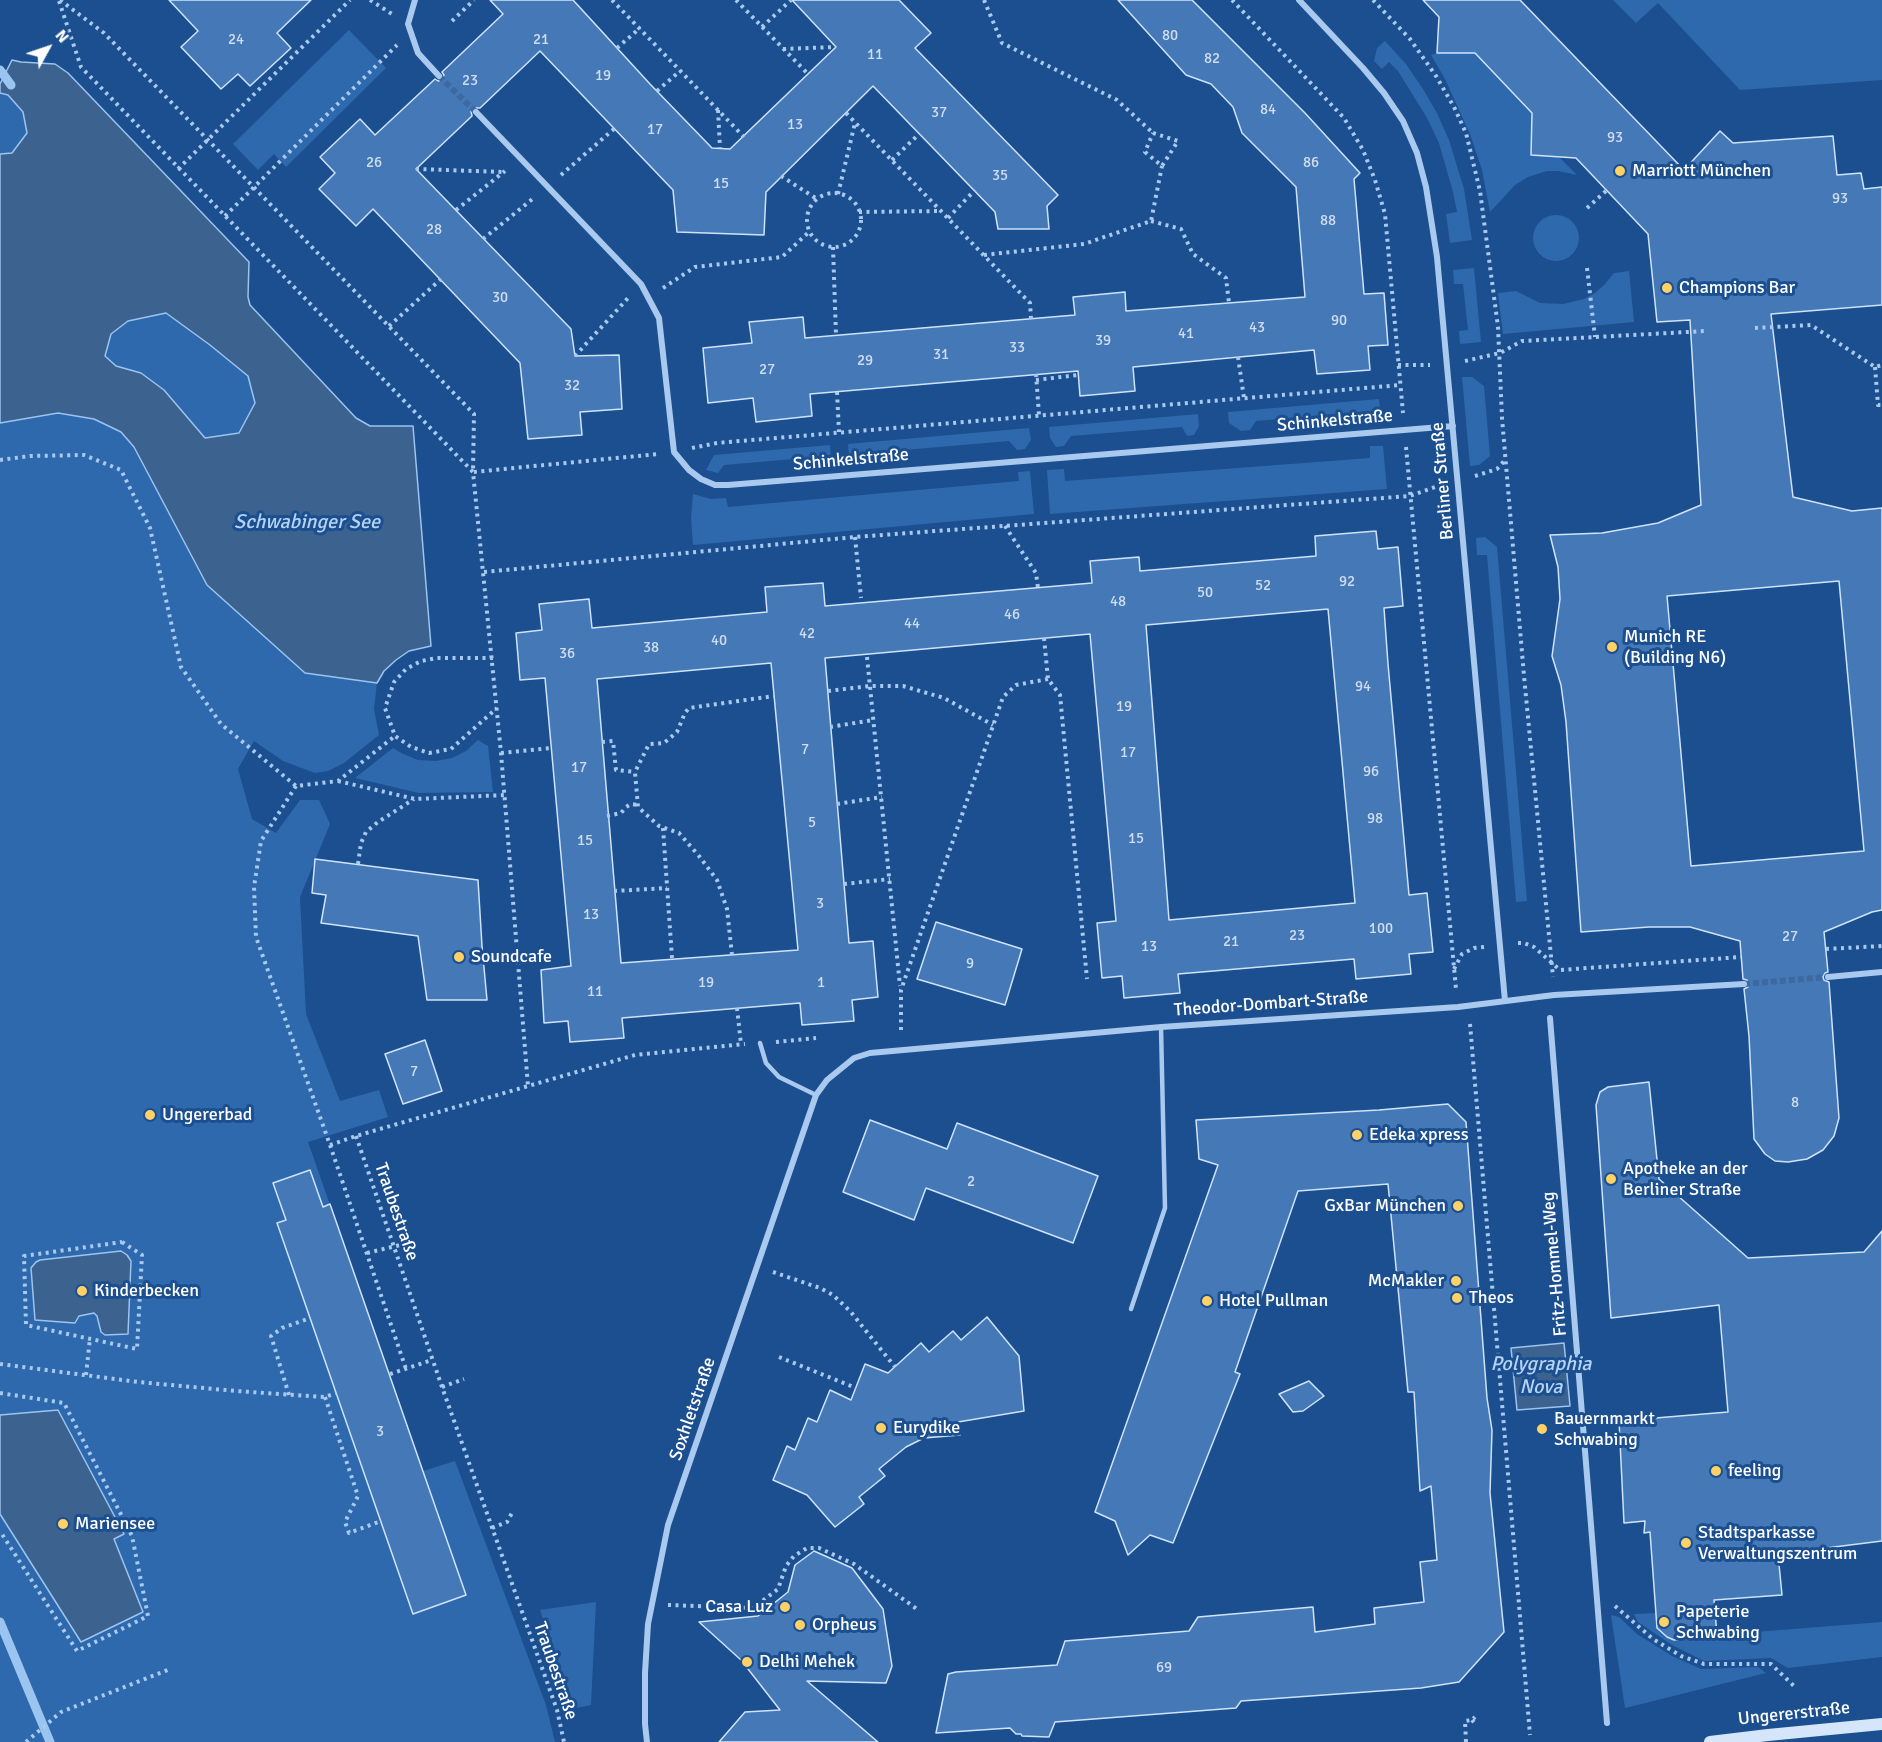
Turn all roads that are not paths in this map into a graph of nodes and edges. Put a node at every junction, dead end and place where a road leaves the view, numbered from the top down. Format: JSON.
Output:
{"nodes":[{"id":1,"x":415,"y":0,"type":"edge"},
{"id":2,"x":1299,"y":0,"type":"edge"},
{"id":3,"x":439,"y":76,"type":"tunnel mouth"},
{"id":4,"x":476,"y":112,"type":"tunnel mouth"},
{"id":5,"x":1453,"y":426,"type":"junction"},
{"id":6,"x":1882,"y":972,"type":"edge"},
{"id":7,"x":1828,"y":977,"type":"tunnel mouth"},
{"id":8,"x":1744,"y":984,"type":"tunnel mouth"},
{"id":9,"x":1505,"y":1001,"type":"junction"},
{"id":10,"x":1550,"y":1018,"type":"dead end"},
{"id":11,"x":1161,"y":1027,"type":"junction"},
{"id":12,"x":760,"y":1043,"type":"road end"},
{"id":13,"x":816,"y":1095,"type":"junction"},
{"id":14,"x":1131,"y":1310,"type":"dead end"},
{"id":15,"x":1607,"y":1723,"type":"dead end"},
{"id":16,"x":1882,"y":1724,"type":"edge"},
{"id":17,"x":647,"y":1742,"type":"edge"},
{"id":18,"x":1710,"y":1742,"type":"edge"}],
"edges":[{"from":1,"to":3,"type":"street"},
{"from":2,"to":5,"type":"street","name":"Berliner Straße"},
{"from":4,"to":5,"type":"street","name":"Schinkelstraße"},
{"from":5,"to":9,"type":"street","name":"Berliner Straße"},
{"from":6,"to":7,"type":"street"},
{"from":8,"to":9,"type":"street","name":"Theodor-Dombart-Straße"},
{"from":9,"to":11,"type":"street","name":"Theodor-Dombart-Straße"},
{"from":10,"to":15,"type":"street","name":"Fritz-Hommel-Weg"},
{"from":11,"to":13,"type":"street","name":"Theodor-Dombart-Straße"},
{"from":11,"to":14,"type":"lane"},
{"from":12,"to":13,"type":"lane"},
{"from":13,"to":17,"type":"street","name":"Soxhletstraße"},
{"from":16,"to":18,"type":"main road","name":"Ungererstraße"}]}
